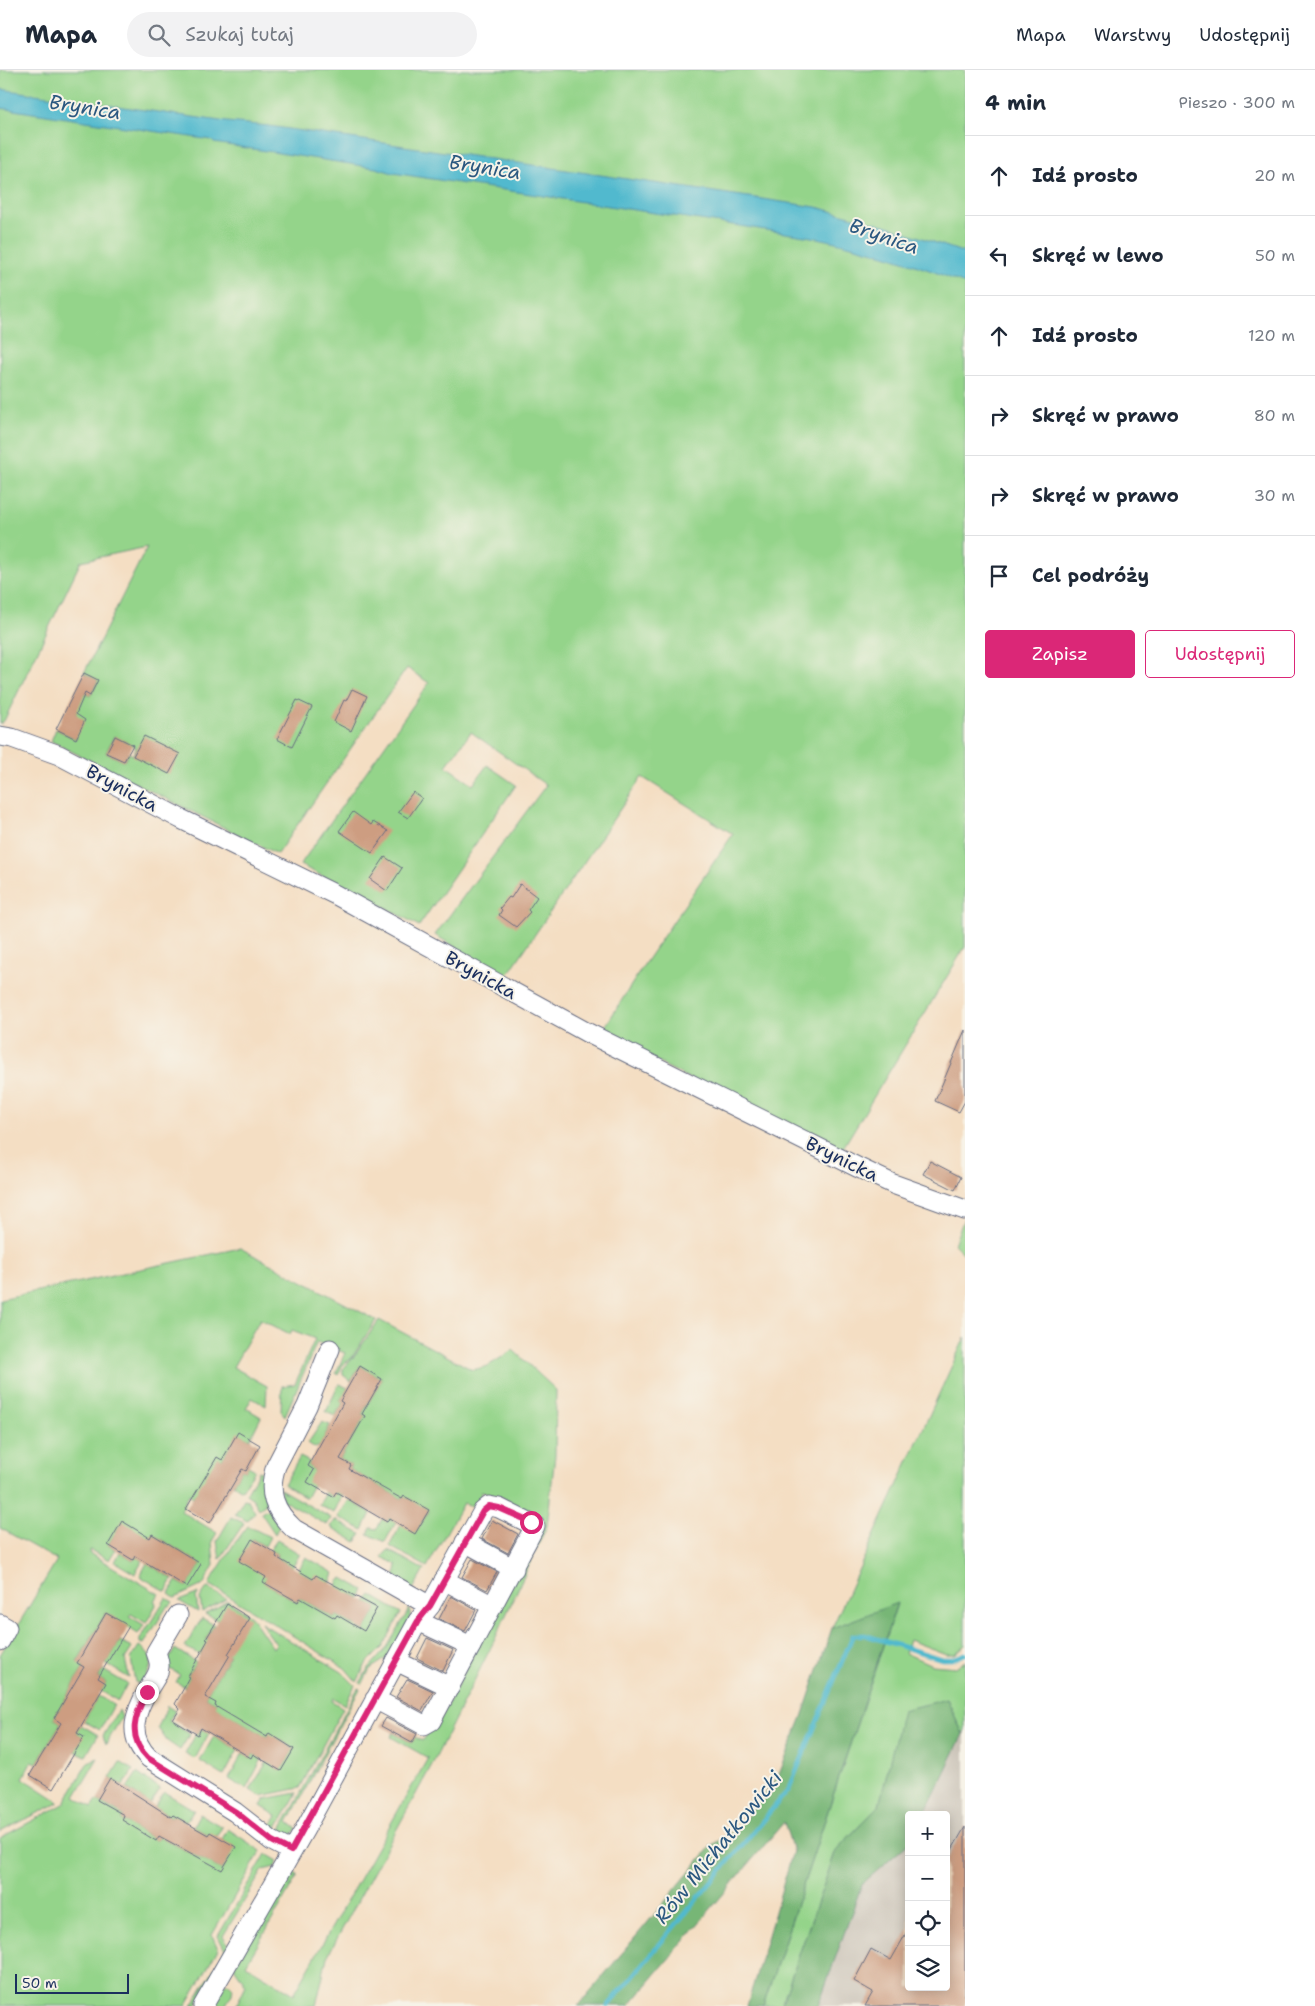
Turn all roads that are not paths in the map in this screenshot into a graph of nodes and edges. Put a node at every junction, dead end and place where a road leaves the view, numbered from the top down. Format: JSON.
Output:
{"nodes":[{"id":1,"x":0,"y":736,"type":"edge"},
{"id":2,"x":965,"y":1210,"type":"edge"},
{"id":3,"x":330,"y":1349,"type":"dead end"},
{"id":4,"x":465,"y":1542,"type":"junction"},
{"id":5,"x":514,"y":1568,"type":"junction"},
{"id":6,"x":444,"y":1580,"type":"junction"},
{"id":7,"x":493,"y":1606,"type":"junction"},
{"id":8,"x":424,"y":1613,"type":"junction"},
{"id":9,"x":178,"y":1614,"type":"dead end"},
{"id":10,"x":0,"y":1624,"type":"edge"},
{"id":11,"x":0,"y":1641,"type":"edge"},
{"id":12,"x":471,"y":1646,"type":"junction"},
{"id":13,"x":396,"y":1661,"type":"junction"},
{"id":14,"x":450,"y":1686,"type":"junction"},
{"id":15,"x":375,"y":1699,"type":"junction"},
{"id":16,"x":291,"y":1851,"type":"junction"},
{"id":17,"x":203,"y":2006,"type":"edge"}],
"edges":[{"from":1,"to":2,"type":"street","name":"Brynicka"},
{"from":3,"to":8,"type":"street"},
{"from":4,"to":5,"type":"street"},
{"from":4,"to":5,"type":"street"},
{"from":4,"to":6,"type":"street"},
{"from":5,"to":7,"type":"street"},
{"from":6,"to":7,"type":"street"},
{"from":6,"to":8,"type":"street"},
{"from":7,"to":12,"type":"street"},
{"from":8,"to":12,"type":"street"},
{"from":8,"to":13,"type":"street"},
{"from":9,"to":16,"type":"street"},
{"from":10,"to":11,"type":"street"},
{"from":12,"to":14,"type":"street"},
{"from":13,"to":14,"type":"street"},
{"from":13,"to":15,"type":"street"},
{"from":14,"to":15,"type":"street"},
{"from":15,"to":16,"type":"street"},
{"from":16,"to":17,"type":"street"}]}
